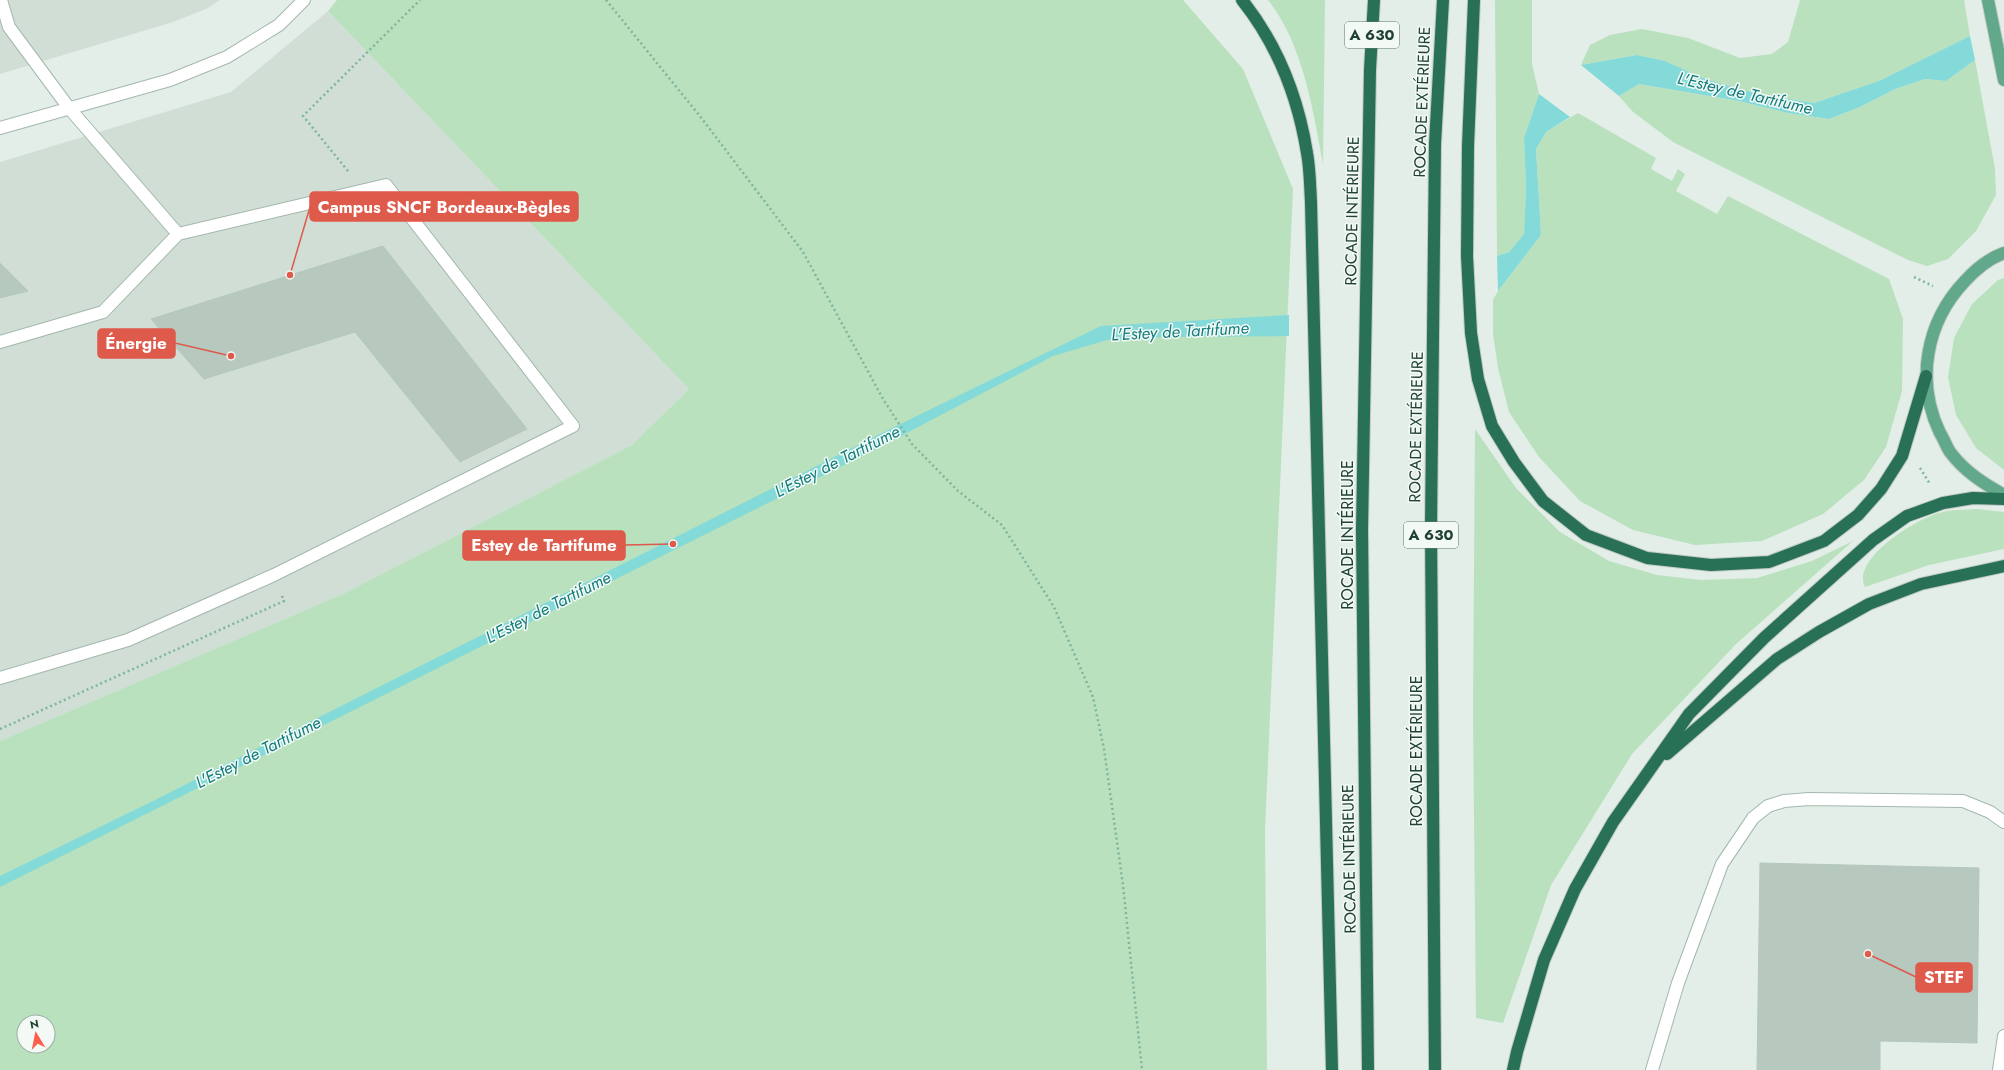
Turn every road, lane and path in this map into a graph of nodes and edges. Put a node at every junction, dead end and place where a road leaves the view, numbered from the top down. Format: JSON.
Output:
{"nodes":[{"id":1,"x":1,"y":0,"type":"edge"},
{"id":2,"x":304,"y":0,"type":"edge"},
{"id":3,"x":420,"y":0,"type":"edge"},
{"id":4,"x":606,"y":0,"type":"edge"},
{"id":5,"x":1242,"y":0,"type":"edge"},
{"id":6,"x":1366,"y":0,"type":"edge"},
{"id":7,"x":1374,"y":0,"type":"edge"},
{"id":8,"x":1443,"y":0,"type":"edge"},
{"id":9,"x":1474,"y":0,"type":"edge"},
{"id":10,"x":1988,"y":0,"type":"edge"},
{"id":11,"x":1370,"y":70,"type":"junction"},
{"id":12,"x":2004,"y":80,"type":"edge"},
{"id":13,"x":69,"y":108,"type":"junction"},
{"id":14,"x":0,"y":128,"type":"edge"},
{"id":15,"x":353,"y":177,"type":"dead end"},
{"id":16,"x":178,"y":234,"type":"junction"},
{"id":17,"x":2002,"y":251,"type":"edge"},
{"id":18,"x":0,"y":342,"type":"edge"},
{"id":19,"x":1926,"y":376,"type":"junction"},
{"id":20,"x":1902,"y":456,"type":"junction"},
{"id":21,"x":2004,"y":496,"type":"edge"},
{"id":22,"x":2004,"y":500,"type":"edge"},
{"id":23,"x":1935,"y":506,"type":"junction"},
{"id":24,"x":2004,"y":566,"type":"edge"},
{"id":25,"x":274,"y":575,"type":"junction"},
{"id":26,"x":0,"y":678,"type":"edge"},
{"id":27,"x":0,"y":729,"type":"edge"},
{"id":28,"x":1655,"y":764,"type":"junction"},
{"id":29,"x":2004,"y":822,"type":"edge"},
{"id":30,"x":2004,"y":1036,"type":"edge"},
{"id":31,"x":1142,"y":1070,"type":"edge"},
{"id":32,"x":1332,"y":1070,"type":"edge"},
{"id":33,"x":1368,"y":1070,"type":"edge"},
{"id":34,"x":1435,"y":1070,"type":"edge"},
{"id":35,"x":1513,"y":1070,"type":"edge"},
{"id":36,"x":1652,"y":1070,"type":"edge"},
{"id":37,"x":1998,"y":1070,"type":"edge"}],
"edges":[{"from":1,"to":13,"type":"street"},
{"from":2,"to":13,"type":"street"},
{"from":3,"to":15,"type":"path"},
{"from":4,"to":31,"type":"path"},
{"from":5,"to":32,"type":"highway"},
{"from":6,"to":11,"type":"highway"},
{"from":7,"to":11,"type":"highway","name":"ROCADE INTÉRIEURE","number":"A 630"},
{"from":8,"to":34,"type":"highway","name":"ROCADE EXTÉRIEURE","number":"A 630"},
{"from":9,"to":20,"type":"highway"},
{"from":10,"to":12,"type":"main road"},
{"from":11,"to":33,"type":"highway","name":"ROCADE INTÉRIEURE","number":"A 630"},
{"from":13,"to":14,"type":"street"},
{"from":13,"to":16,"type":"street"},
{"from":16,"to":18,"type":"street"},
{"from":16,"to":25,"type":"street"},
{"from":17,"to":19,"type":"main road"},
{"from":19,"to":20,"type":"highway"},
{"from":19,"to":21,"type":"main road"},
{"from":20,"to":23,"type":"path"},
{"from":22,"to":23,"type":"highway"},
{"from":23,"to":28,"type":"highway"},
{"from":24,"to":28,"type":"highway"},
{"from":25,"to":26,"type":"street"},
{"from":25,"to":27,"type":"path"},
{"from":28,"to":35,"type":"highway"},
{"from":29,"to":36,"type":"street"},
{"from":30,"to":37,"type":"street"}]}
